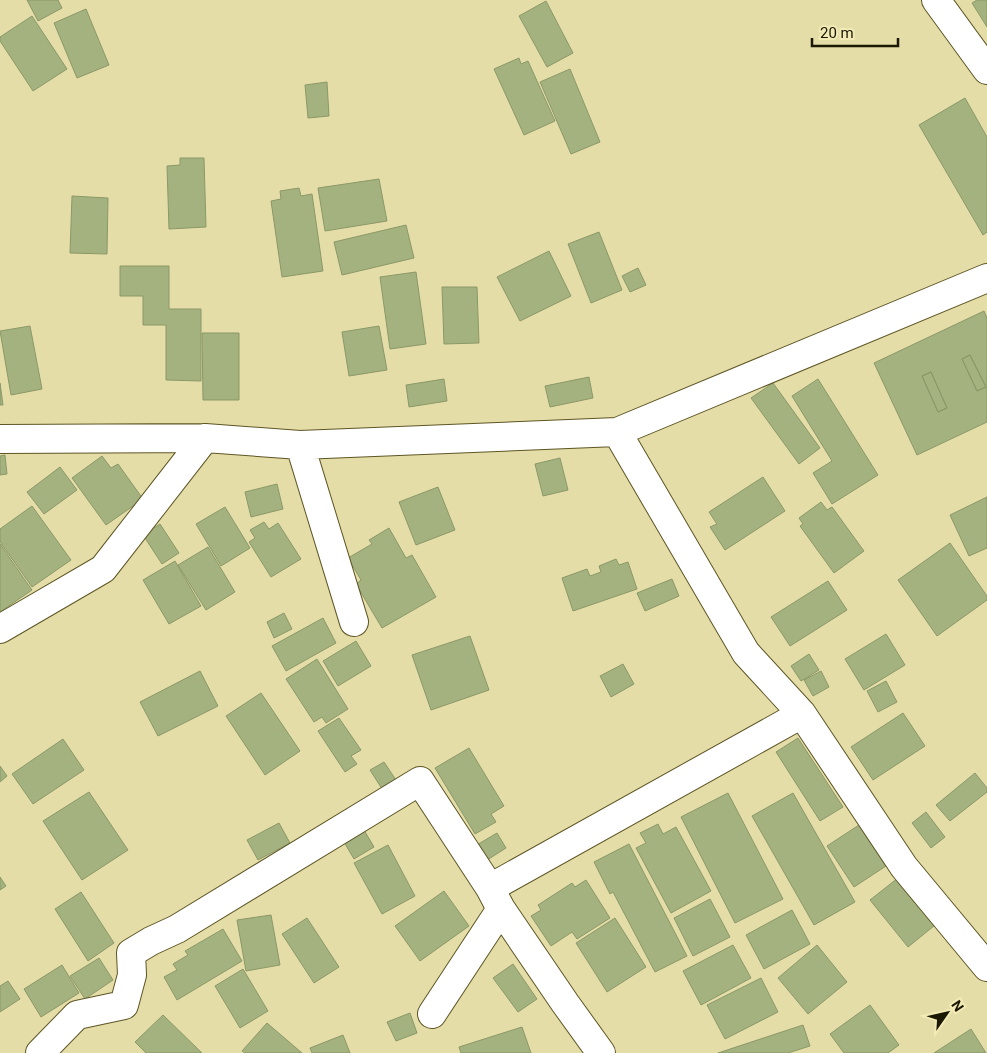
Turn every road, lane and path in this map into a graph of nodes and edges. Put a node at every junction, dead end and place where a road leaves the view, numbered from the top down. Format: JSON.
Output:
{"nodes":[{"id":1,"x":936,"y":0,"type":"edge"},
{"id":2,"x":987,"y":70,"type":"edge"},
{"id":3,"x":987,"y":278,"type":"edge"},
{"id":4,"x":617,"y":432,"type":"junction"},
{"id":5,"x":205,"y":438,"type":"junction"},
{"id":6,"x":0,"y":439,"type":"edge"},
{"id":7,"x":300,"y":445,"type":"junction"},
{"id":8,"x":354,"y":622,"type":"dead end"},
{"id":9,"x":0,"y":629,"type":"edge"},
{"id":10,"x":802,"y":714,"type":"junction"},
{"id":11,"x":496,"y":899,"type":"junction"},
{"id":12,"x":987,"y":967,"type":"edge"},
{"id":13,"x":432,"y":1014,"type":"dead end"},
{"id":14,"x":40,"y":1053,"type":"edge"},
{"id":15,"x":601,"y":1053,"type":"edge"}],
"edges":[{"from":1,"to":2,"type":"street"},
{"from":3,"to":4,"type":"street"},
{"from":4,"to":7,"type":"street"},
{"from":4,"to":10,"type":"street"},
{"from":5,"to":6,"type":"street"},
{"from":5,"to":7,"type":"street"},
{"from":5,"to":9,"type":"street"},
{"from":7,"to":8,"type":"street"},
{"from":10,"to":11,"type":"street"},
{"from":10,"to":12,"type":"street"},
{"from":11,"to":13,"type":"street"},
{"from":11,"to":14,"type":"street"},
{"from":11,"to":15,"type":"street"}]}
